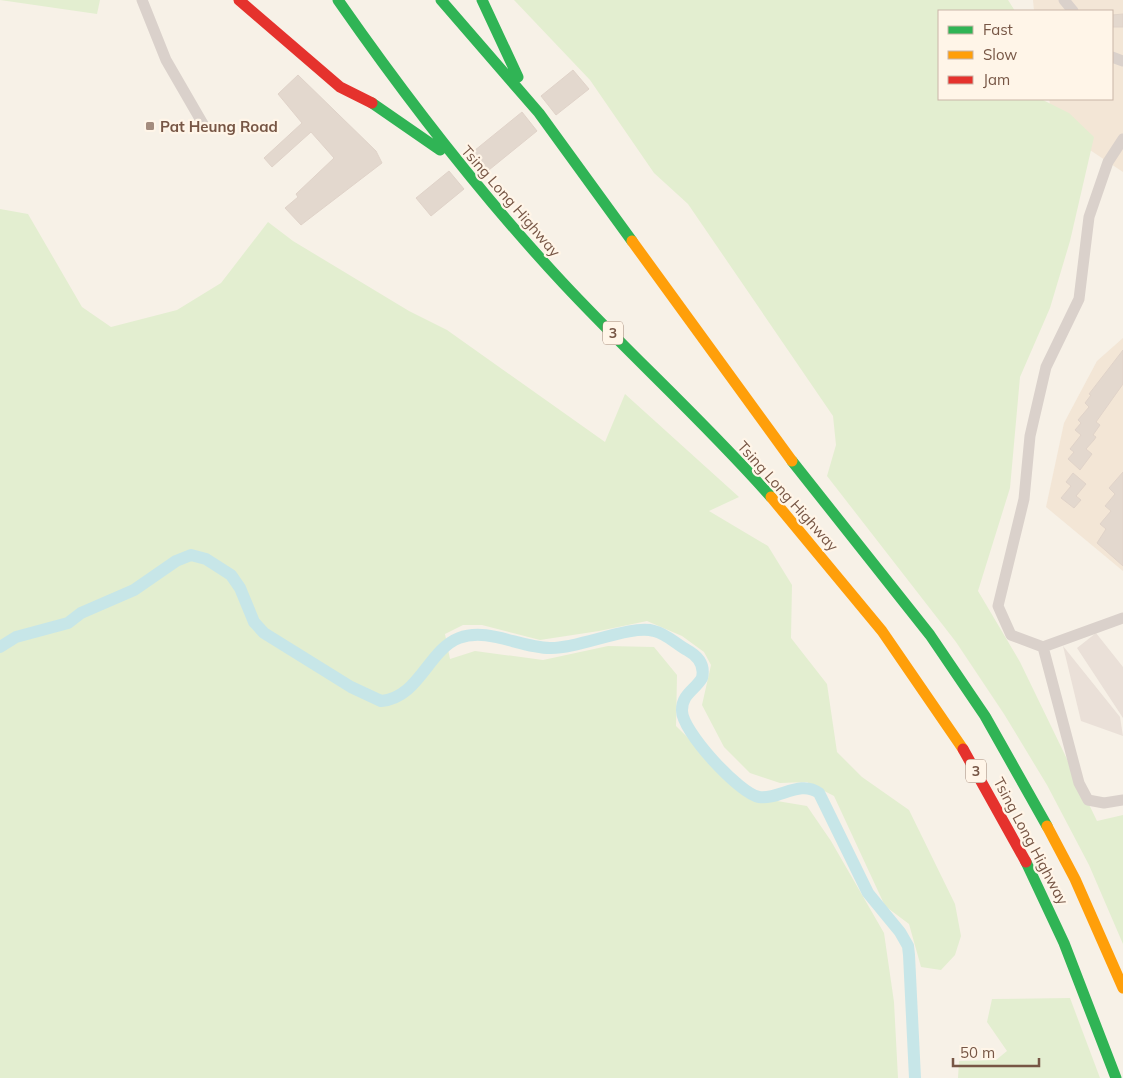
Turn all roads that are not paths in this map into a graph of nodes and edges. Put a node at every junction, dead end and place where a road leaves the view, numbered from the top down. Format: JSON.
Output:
{"nodes":[{"id":1,"x":142,"y":0,"type":"edge"},
{"id":2,"x":148,"y":0,"type":"edge"},
{"id":3,"x":239,"y":0,"type":"edge"},
{"id":4,"x":338,"y":0,"type":"edge"},
{"id":5,"x":441,"y":0,"type":"edge"},
{"id":6,"x":482,"y":0,"type":"edge"},
{"id":7,"x":1064,"y":0,"type":"edge"},
{"id":8,"x":1072,"y":10,"type":"edge"},
{"id":9,"x":150,"y":18,"type":"junction"},
{"id":10,"x":529,"y":100,"type":"junction"},
{"id":11,"x":203,"y":124,"type":"dead end"},
{"id":12,"x":1123,"y":139,"type":"edge"},
{"id":13,"x":455,"y":161,"type":"junction"},
{"id":14,"x":1123,"y":618,"type":"edge"},
{"id":15,"x":1043,"y":647,"type":"junction"},
{"id":16,"x":1123,"y":800,"type":"edge"},
{"id":17,"x":1123,"y":988,"type":"edge"},
{"id":18,"x":1116,"y":1078,"type":"edge"}],
"edges":[{"from":1,"to":9,"type":"street"},
{"from":2,"to":9,"type":"street"},
{"from":3,"to":13,"type":"highway"},
{"from":4,"to":13,"type":"highway","name":"Tsing Long Highway","number":"3"},
{"from":5,"to":10,"type":"highway","name":"Tsing Long Highway","number":"3"},
{"from":6,"to":10,"type":"highway"},
{"from":7,"to":8,"type":"street"},
{"from":9,"to":11,"type":"street"},
{"from":10,"to":17,"type":"highway","name":"Tsing Long Highway","number":"3"},
{"from":12,"to":15,"type":"street"},
{"from":13,"to":18,"type":"highway","name":"Tsing Long Highway","number":"3"},
{"from":14,"to":15,"type":"street"},
{"from":15,"to":16,"type":"street"}]}
